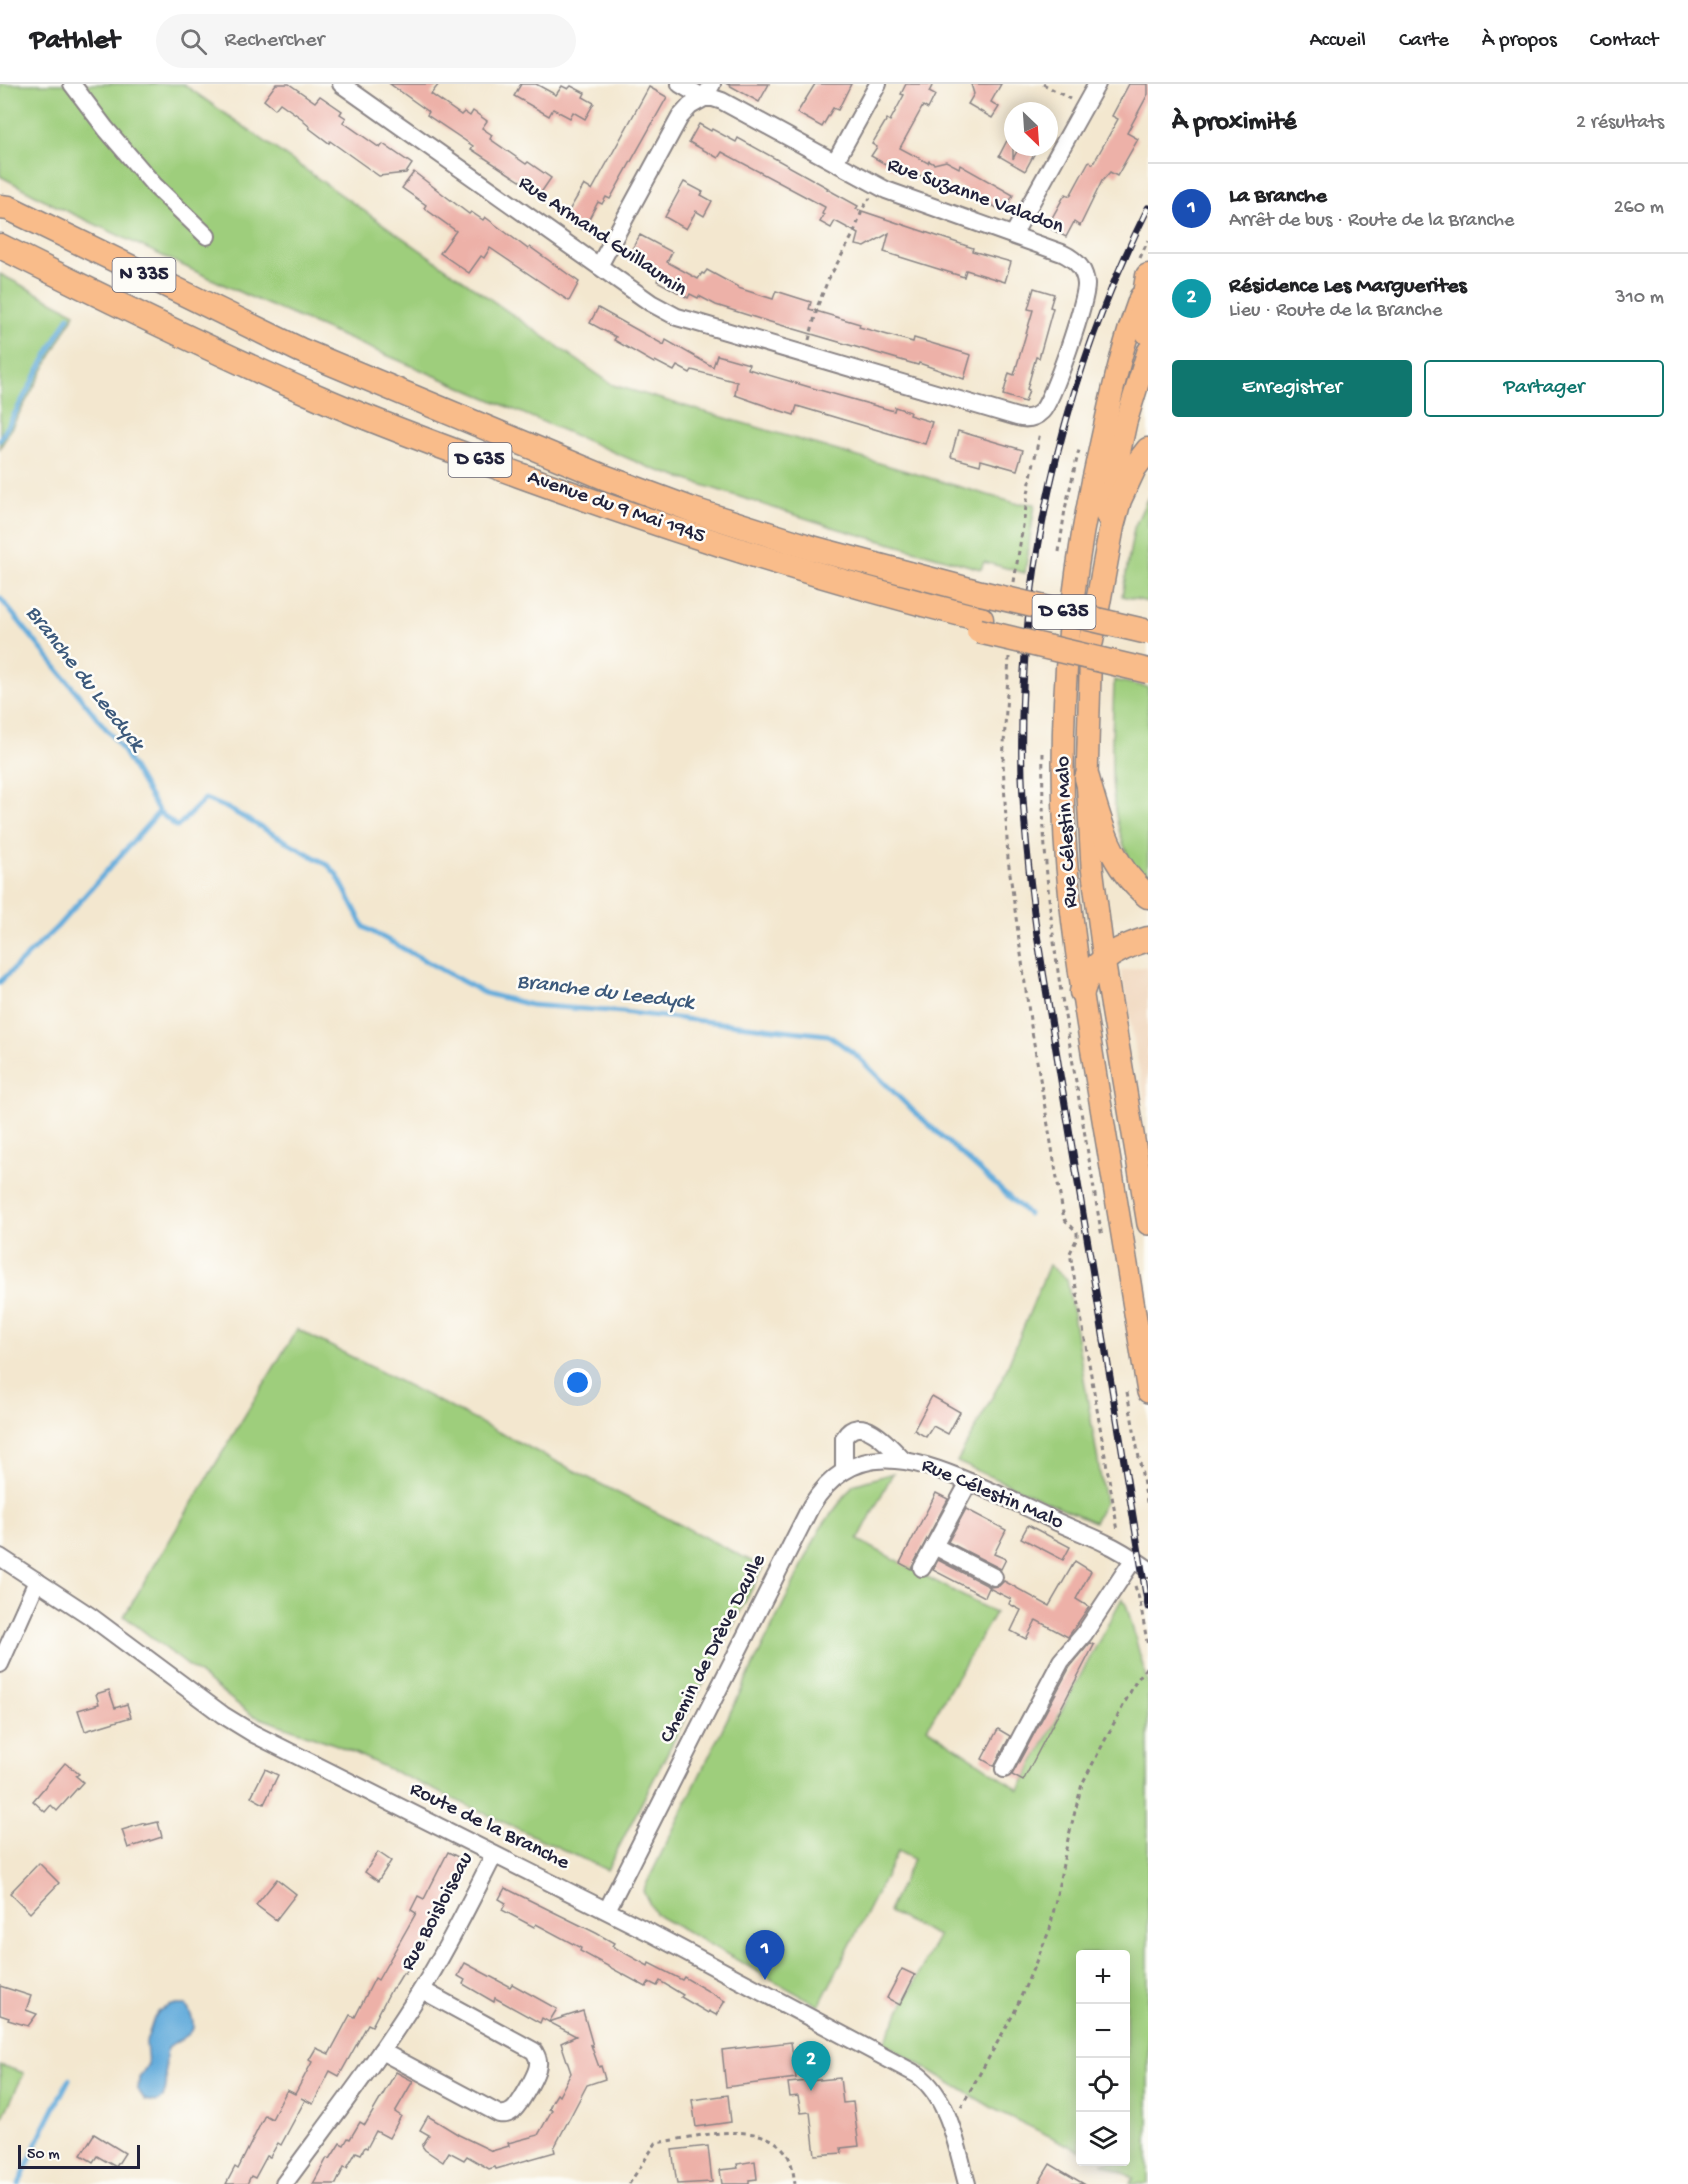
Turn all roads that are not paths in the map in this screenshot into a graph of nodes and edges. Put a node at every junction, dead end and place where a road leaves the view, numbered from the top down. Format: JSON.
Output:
{"nodes":[{"id":1,"x":72,"y":84,"type":"edge"},
{"id":2,"x":341,"y":84,"type":"edge"},
{"id":3,"x":680,"y":84,"type":"edge"},
{"id":4,"x":878,"y":84,"type":"edge"},
{"id":5,"x":1097,"y":84,"type":"edge"},
{"id":6,"x":362,"y":90,"type":"edge"},
{"id":7,"x":708,"y":91,"type":"edge"},
{"id":8,"x":835,"y":162,"type":"junction"},
{"id":9,"x":3,"y":205,"type":"edge"},
{"id":10,"x":1013,"y":235,"type":"junction"},
{"id":11,"x":207,"y":236,"type":"dead end"},
{"id":12,"x":0,"y":246,"type":"edge"},
{"id":13,"x":599,"y":266,"type":"junction"},
{"id":14,"x":1148,"y":276,"type":"edge"},
{"id":15,"x":1148,"y":333,"type":"edge"},
{"id":16,"x":279,"y":340,"type":"joint"},
{"id":17,"x":1148,"y":351,"type":"edge"},
{"id":18,"x":1037,"y":415,"type":"joint"},
{"id":19,"x":1148,"y":450,"type":"edge"},
{"id":20,"x":981,"y":587,"type":"junction"},
{"id":21,"x":1148,"y":618,"type":"edge"},
{"id":22,"x":980,"y":625,"type":"junction"},
{"id":23,"x":1148,"y":632,"type":"edge"},
{"id":24,"x":1091,"y":641,"type":"junction"},
{"id":25,"x":1148,"y":657,"type":"edge"},
{"id":26,"x":1148,"y":671,"type":"edge"},
{"id":27,"x":1087,"y":778,"type":"junction"},
{"id":28,"x":1148,"y":896,"type":"edge"},
{"id":29,"x":1148,"y":939,"type":"edge"},
{"id":30,"x":1104,"y":960,"type":"junction"},
{"id":31,"x":1082,"y":992,"type":"junction"},
{"id":32,"x":1145,"y":1182,"type":"edge"},
{"id":33,"x":1148,"y":1224,"type":"edge"},
{"id":34,"x":1148,"y":1392,"type":"edge"},
{"id":35,"x":903,"y":1460,"type":"junction"},
{"id":36,"x":844,"y":1470,"type":"junction"},
{"id":37,"x":969,"y":1482,"type":"junction"},
{"id":38,"x":1079,"y":1533,"type":"junction"},
{"id":39,"x":934,"y":1546,"type":"junction"},
{"id":40,"x":0,"y":1557,"type":"edge"},
{"id":41,"x":1129,"y":1566,"type":"junction"},
{"id":42,"x":922,"y":1568,"type":"dead end"},
{"id":43,"x":1148,"y":1569,"type":"edge"},
{"id":44,"x":994,"y":1577,"type":"dead end"},
{"id":45,"x":37,"y":1581,"type":"junction"},
{"id":46,"x":1148,"y":1581,"type":"edge"},
{"id":47,"x":0,"y":1664,"type":"edge"},
{"id":48,"x":1004,"y":1769,"type":"dead end"},
{"id":49,"x":494,"y":1855,"type":"junction"},
{"id":50,"x":606,"y":1910,"type":"junction"},
{"id":51,"x":422,"y":1990,"type":"junction"},
{"id":52,"x":381,"y":2051,"type":"junction"},
{"id":53,"x":284,"y":2184,"type":"edge"},
{"id":54,"x":967,"y":2184,"type":"edge"}],
"edges":[{"from":1,"to":11,"type":"street"},
{"from":2,"to":6,"type":"street","name":"Rue Armand Guillaumin"},
{"from":3,"to":7,"type":"street","name":"Rue Suzanne Valadon"},
{"from":4,"to":8,"type":"street"},
{"from":5,"to":10,"type":"street"},
{"from":6,"to":13,"type":"street","name":"Rue Armand Guillaumin"},
{"from":7,"to":8,"type":"street","name":"Rue Suzanne Valadon"},
{"from":7,"to":13,"type":"street"},
{"from":8,"to":10,"type":"street","name":"Rue Suzanne Valadon"},
{"from":9,"to":16,"type":"highway","number":"N 335"},
{"from":10,"to":18,"type":"street","name":"Rue Suzanne Valadon"},
{"from":12,"to":22,"type":"highway","name":"Avenue du 9 Mai 1945","number":"D 635"},
{"from":13,"to":18,"type":"street","name":"Rue Armand Guillaumin"},
{"from":14,"to":15,"type":"highway"},
{"from":14,"to":31,"type":"main road","name":"Rue Célestin Malo"},
{"from":16,"to":20,"type":"highway","name":"Avenue du 9 Mai 1945","number":"D 635"},
{"from":17,"to":24,"type":"main road","name":"Rue Célestin Malo"},
{"from":19,"to":24,"type":"highway"},
{"from":20,"to":21,"type":"highway"},
{"from":20,"to":23,"type":"highway","number":"D 635","bridge":true},
{"from":22,"to":25,"type":"highway","number":"D 635"},
{"from":22,"to":26,"type":"highway","bridge":true},
{"from":24,"to":27,"type":"main road","name":"Rue Célestin Malo"},
{"from":27,"to":28,"type":"highway"},
{"from":27,"to":30,"type":"main road","name":"Rue Célestin Malo"},
{"from":29,"to":30,"type":"highway"},
{"from":30,"to":31,"type":"highway"},
{"from":30,"to":32,"type":"main road","name":"Rue Célestin Malo"},
{"from":31,"to":34,"type":"main road","name":"Rue Célestin Malo"},
{"from":32,"to":33,"type":"main road","name":"Rue Célestin Malo"},
{"from":35,"to":36,"type":"street","name":"Chemin de Drève Daulle"},
{"from":35,"to":36,"type":"street"},
{"from":35,"to":37,"type":"street","name":"Rue Célestin Malo"},
{"from":36,"to":50,"type":"street","name":"Chemin de Drève Daulle"},
{"from":37,"to":38,"type":"street","name":"Rue Célestin Malo"},
{"from":37,"to":39,"type":"street"},
{"from":38,"to":41,"type":"street","name":"Rue Célestin Malo"},
{"from":38,"to":43,"type":"street","name":"Rue Célestin Malo"},
{"from":39,"to":42,"type":"street"},
{"from":39,"to":44,"type":"street"},
{"from":40,"to":45,"type":"street","name":"Route de la Branche"},
{"from":41,"to":46,"type":"street","name":"Rue Célestin Malo"},
{"from":41,"to":48,"type":"street"},
{"from":45,"to":47,"type":"street"},
{"from":45,"to":49,"type":"street","name":"Route de la Branche"},
{"from":49,"to":50,"type":"street","name":"Route de la Branche"},
{"from":49,"to":51,"type":"street","name":"Rue Boisloiseau"},
{"from":50,"to":54,"type":"street","name":"Route de la Branche"},
{"from":51,"to":52,"type":"street","name":"Rue Boisloiseau"},
{"from":51,"to":52,"type":"street","name":"Rue Boisloiseau"},
{"from":52,"to":53,"type":"street","name":"Rue Boisloiseau"}]}
